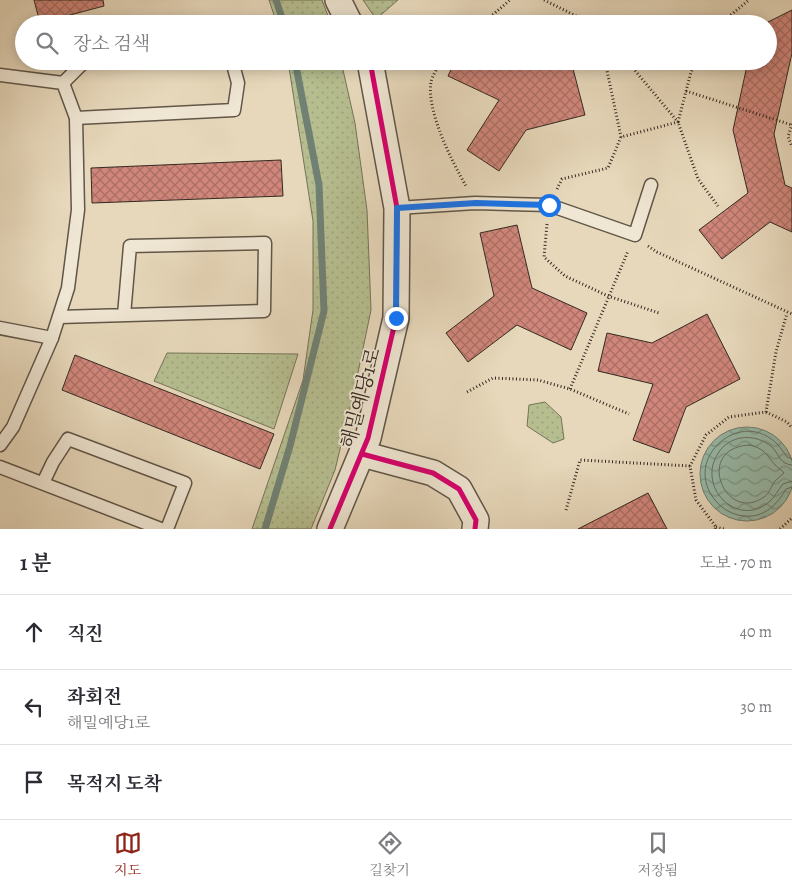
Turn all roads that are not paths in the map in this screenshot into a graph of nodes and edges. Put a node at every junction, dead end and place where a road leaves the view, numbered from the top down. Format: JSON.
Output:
{"nodes":[{"id":1,"x":338,"y":0,"type":"edge"},
{"id":2,"x":346,"y":15,"type":"edge"},
{"id":3,"x":76,"y":70,"type":"edge"},
{"id":4,"x":234,"y":70,"type":"edge"},
{"id":5,"x":372,"y":70,"type":"edge"},
{"id":6,"x":0,"y":76,"type":"edge"},
{"id":7,"x":63,"y":83,"type":"junction"},
{"id":8,"x":76,"y":118,"type":"junction"},
{"id":9,"x":650,"y":185,"type":"dead end"},
{"id":10,"x":397,"y":208,"type":"junction"},
{"id":11,"x":124,"y":315,"type":"junction"},
{"id":12,"x":59,"y":316,"type":"junction"},
{"id":13,"x":0,"y":328,"type":"edge"},
{"id":14,"x":52,"y":338,"type":"junction"},
{"id":15,"x":0,"y":445,"type":"edge"},
{"id":16,"x":362,"y":454,"type":"junction"},
{"id":17,"x":0,"y":467,"type":"edge"},
{"id":18,"x":42,"y":483,"type":"junction"},
{"id":19,"x":161,"y":529,"type":"edge"},
{"id":20,"x":167,"y":529,"type":"edge"},
{"id":21,"x":330,"y":529,"type":"edge"},
{"id":22,"x":475,"y":529,"type":"edge"}],
"edges":[{"from":1,"to":2,"type":"street"},
{"from":3,"to":7,"type":"lane"},
{"from":4,"to":8,"type":"lane"},
{"from":5,"to":10,"type":"street","name":"해밀예당1로"},
{"from":6,"to":7,"type":"lane"},
{"from":7,"to":8,"type":"lane"},
{"from":8,"to":12,"type":"lane"},
{"from":9,"to":10,"type":"lane"},
{"from":10,"to":16,"type":"street","name":"해밀예당1로"},
{"from":11,"to":11,"type":"lane"},
{"from":11,"to":12,"type":"lane"},
{"from":12,"to":14,"type":"lane"},
{"from":13,"to":14,"type":"lane"},
{"from":14,"to":15,"type":"lane"},
{"from":16,"to":21,"type":"street","name":"해밀예당1로"},
{"from":16,"to":22,"type":"street"},
{"from":17,"to":18,"type":"lane"},
{"from":18,"to":19,"type":"lane"},
{"from":18,"to":20,"type":"lane"}]}
